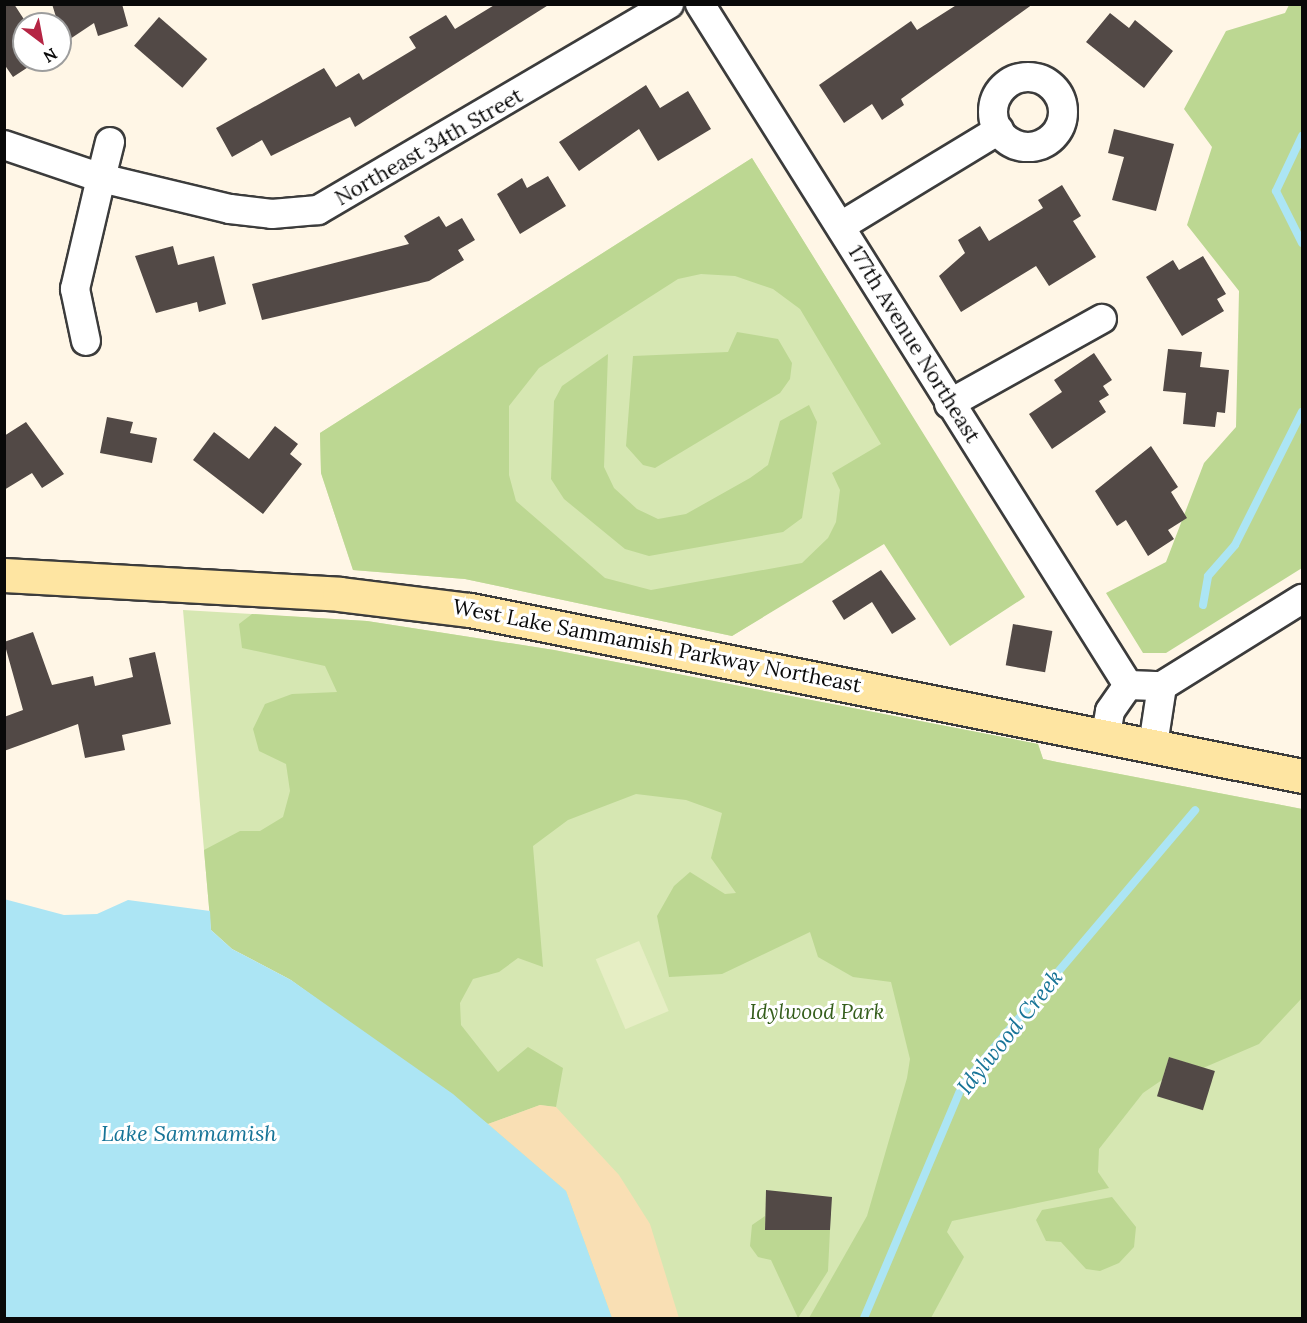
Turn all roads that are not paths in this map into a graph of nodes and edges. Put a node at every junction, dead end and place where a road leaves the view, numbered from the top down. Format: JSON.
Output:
{"nodes":[{"id":1,"x":669,"y":4,"type":"edge"},
{"id":2,"x":700,"y":4,"type":"edge"},
{"id":3,"x":999,"y":130,"type":"dead end"},
{"id":4,"x":110,"y":142,"type":"dead end"},
{"id":5,"x":4,"y":145,"type":"edge"},
{"id":6,"x":100,"y":178,"type":"junction"},
{"id":7,"x":841,"y":226,"type":"junction"},
{"id":8,"x":1102,"y":319,"type":"dead end"},
{"id":9,"x":86,"y":341,"type":"dead end"},
{"id":10,"x":950,"y":404,"type":"junction"},
{"id":11,"x":4,"y":575,"type":"edge"},
{"id":12,"x":1302,"y":599,"type":"edge"},
{"id":13,"x":1128,"y":685,"type":"junction"},
{"id":14,"x":1162,"y":686,"type":"junction"},
{"id":15,"x":1106,"y":734,"type":"junction"},
{"id":16,"x":1153,"y":745,"type":"junction"},
{"id":17,"x":1302,"y":776,"type":"edge"}],
"edges":[{"from":1,"to":6,"type":"street","name":"Northeast 34th Street"},
{"from":2,"to":7,"type":"street","name":"177th Avenue Northeast"},
{"from":3,"to":7,"type":"street"},
{"from":4,"to":6,"type":"street"},
{"from":5,"to":6,"type":"street","name":"Northeast 34th Street"},
{"from":6,"to":9,"type":"street"},
{"from":7,"to":10,"type":"street","name":"177th Avenue Northeast"},
{"from":8,"to":10,"type":"street"},
{"from":10,"to":13,"type":"street","name":"177th Avenue Northeast"},
{"from":11,"to":15,"type":"main road","name":"West Lake Sammamish Parkway Northeast"},
{"from":12,"to":14,"type":"street"},
{"from":13,"to":14,"type":"street"},
{"from":13,"to":15,"type":"street"},
{"from":14,"to":16,"type":"street"},
{"from":15,"to":16,"type":"main road","name":"West Lake Sammamish Parkway Northeast"},
{"from":16,"to":17,"type":"main road","name":"West Lake Sammamish Parkway Northeast"}]}
